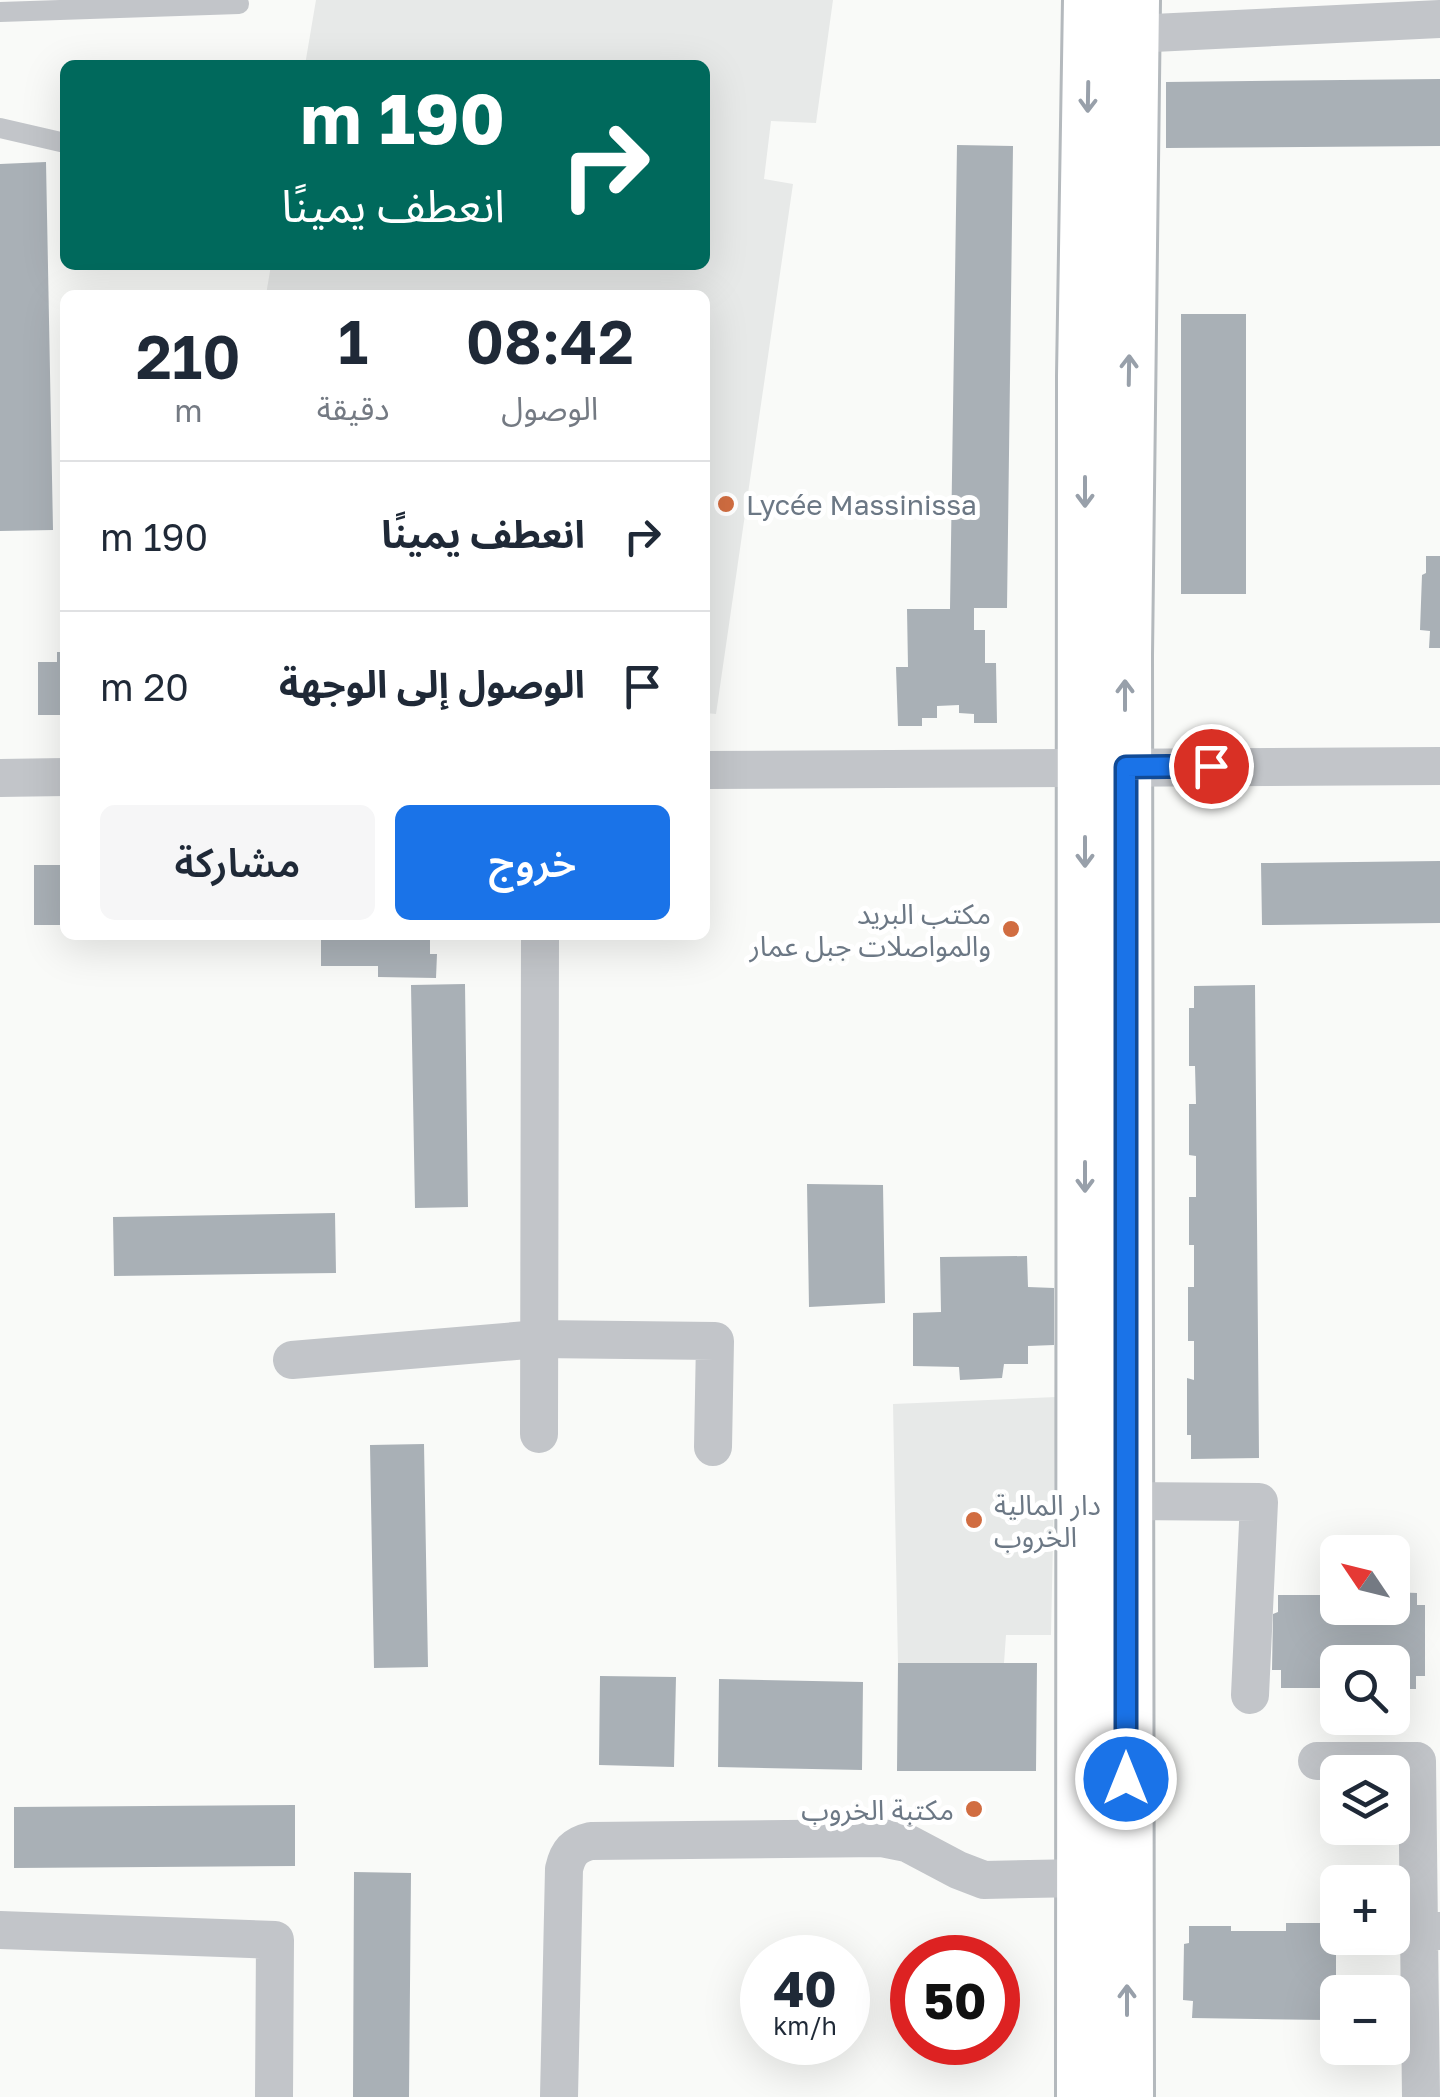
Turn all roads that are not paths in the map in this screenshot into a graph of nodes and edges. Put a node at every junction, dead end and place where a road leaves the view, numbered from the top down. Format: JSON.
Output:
{"nodes":[{"id":1,"x":1090,"y":0,"type":"edge"},
{"id":2,"x":240,"y":4,"type":"dead end"},
{"id":3,"x":0,"y":12,"type":"edge"},
{"id":4,"x":1133,"y":17,"type":"edge"},
{"id":5,"x":1440,"y":18,"type":"edge"},
{"id":6,"x":0,"y":128,"type":"edge"},
{"id":7,"x":60,"y":142,"type":"edge"},
{"id":8,"x":1440,"y":766,"type":"edge"},
{"id":9,"x":1105,"y":767,"type":"junction"},
{"id":10,"x":710,"y":770,"type":"edge"},
{"id":11,"x":60,"y":777,"type":"edge"},
{"id":12,"x":0,"y":778,"type":"edge"},
{"id":13,"x":540,"y":940,"type":"edge"},
{"id":14,"x":539,"y":1339,"type":"junction"},
{"id":15,"x":292,"y":1360,"type":"dead end"},
{"id":16,"x":538,"y":1434,"type":"dead end"},
{"id":17,"x":713,"y":1447,"type":"dead end"},
{"id":18,"x":1126,"y":1501,"type":"junction"},
{"id":19,"x":1250,"y":1696,"type":"dead end"},
{"id":20,"x":1316,"y":1760,"type":"dead end"},
{"id":21,"x":1082,"y":1878,"type":"junction"},
{"id":22,"x":0,"y":1930,"type":"edge"},
{"id":23,"x":1429,"y":1932,"type":"edge"},
{"id":24,"x":274,"y":2097,"type":"edge"},
{"id":25,"x":559,"y":2097,"type":"edge"},
{"id":26,"x":1082,"y":2097,"type":"edge"},
{"id":27,"x":1127,"y":2097,"type":"edge"},
{"id":28,"x":1421,"y":2097,"type":"edge"}],
"edges":[{"from":1,"to":9,"type":"main road","one_way":true},
{"from":2,"to":3,"type":"lane"},
{"from":4,"to":5,"type":"street"},
{"from":9,"to":4,"type":"main road","one_way":true},
{"from":6,"to":7,"type":"lane"},
{"from":8,"to":9,"type":"street"},
{"from":9,"to":10,"type":"street"},
{"from":9,"to":18,"type":"main road"},
{"from":9,"to":21,"type":"main road","one_way":true},
{"from":11,"to":12,"type":"street"},
{"from":13,"to":14,"type":"street"},
{"from":14,"to":15,"type":"street"},
{"from":14,"to":16,"type":"street"},
{"from":14,"to":17,"type":"street"},
{"from":18,"to":19,"type":"street"},
{"from":27,"to":18,"type":"main road","one_way":true},
{"from":20,"to":23,"type":"street"},
{"from":21,"to":25,"type":"street"},
{"from":21,"to":26,"type":"main road"},
{"from":22,"to":24,"type":"street"},
{"from":23,"to":28,"type":"street"}]}
